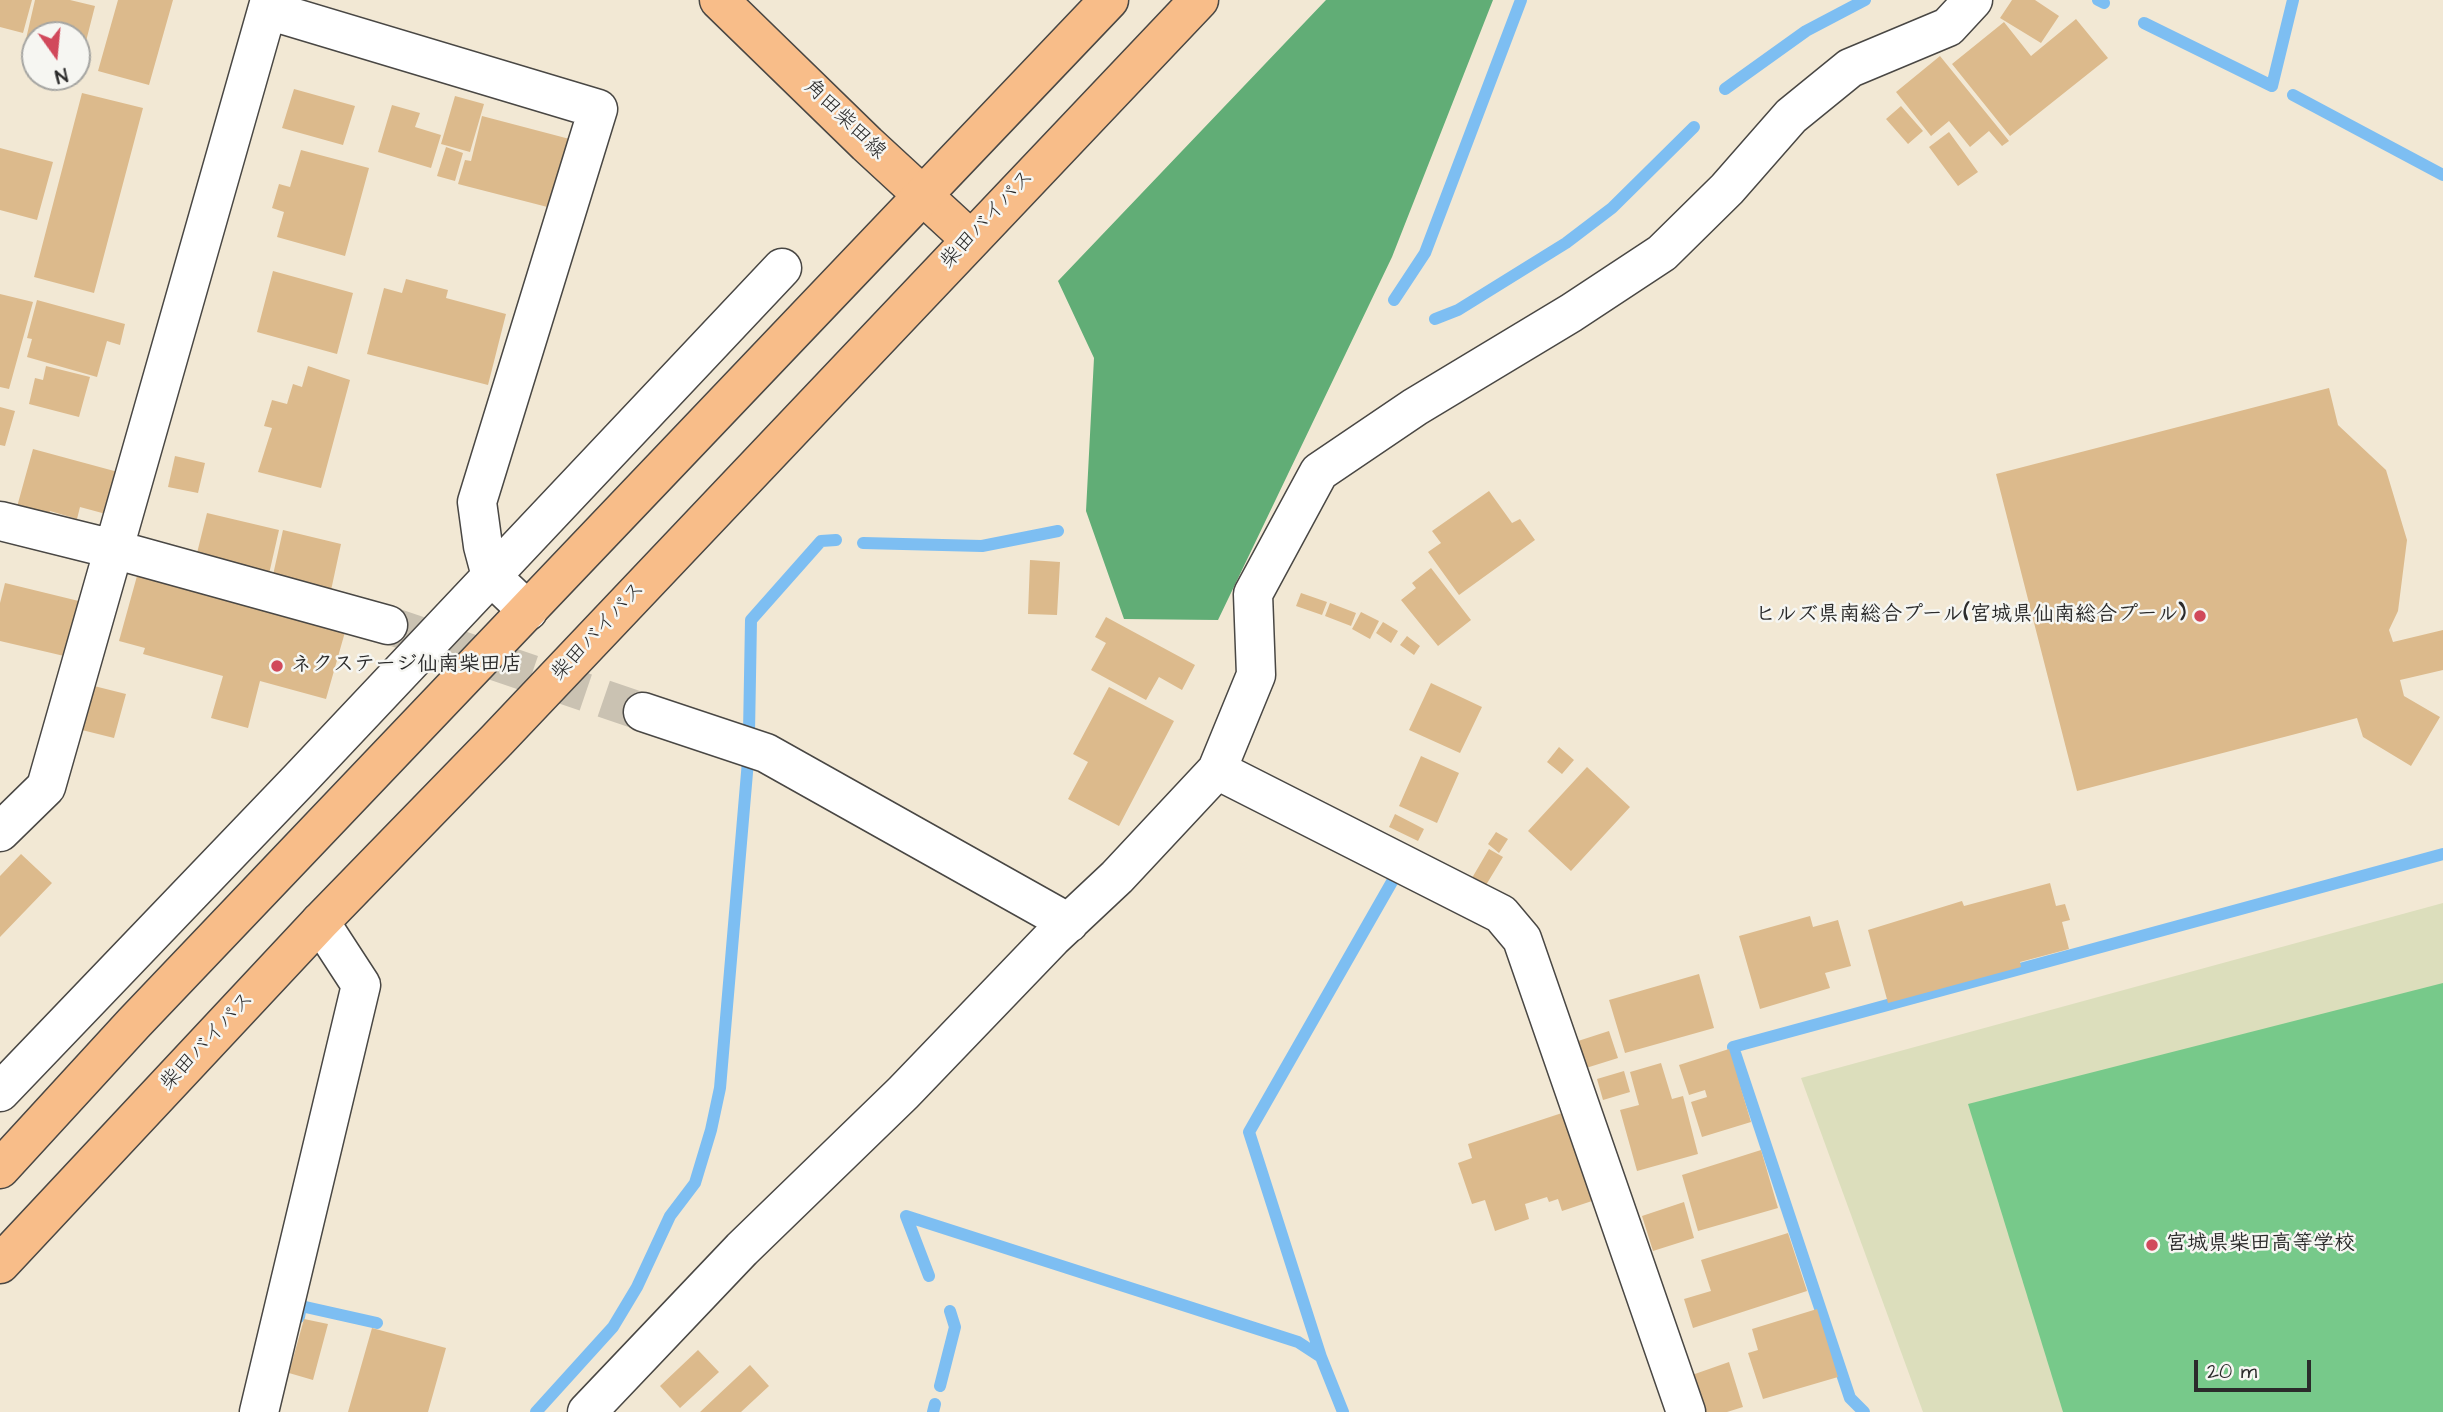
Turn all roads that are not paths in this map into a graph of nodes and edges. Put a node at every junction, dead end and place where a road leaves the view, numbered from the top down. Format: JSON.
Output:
{"nodes":[{"id":1,"x":719,"y":0,"type":"edge"},
{"id":2,"x":1109,"y":0,"type":"edge"},
{"id":3,"x":1199,"y":0,"type":"edge"},
{"id":4,"x":1973,"y":0,"type":"edge"},
{"id":5,"x":269,"y":5,"type":"edge"},
{"id":6,"x":922,"y":195,"type":"junction"},
{"id":7,"x":970,"y":239,"type":"junction"},
{"id":8,"x":782,"y":268,"type":"dead end"},
{"id":9,"x":0,"y":521,"type":"edge"},
{"id":10,"x":113,"y":549,"type":"junction"},
{"id":11,"x":491,"y":576,"type":"junction"},
{"id":12,"x":528,"y":611,"type":"junction"},
{"id":13,"x":388,"y":625,"type":"tunnel mouth"},
{"id":14,"x":643,"y":712,"type":"tunnel mouth"},
{"id":15,"x":1217,"y":770,"type":"junction"},
{"id":16,"x":0,"y":832,"type":"edge"},
{"id":17,"x":320,"y":922,"type":"junction"},
{"id":18,"x":1069,"y":923,"type":"junction"},
{"id":19,"x":0,"y":1092,"type":"edge"},
{"id":20,"x":0,"y":1169,"type":"edge"},
{"id":21,"x":0,"y":1265,"type":"edge"},
{"id":22,"x":258,"y":1412,"type":"edge"},
{"id":23,"x":587,"y":1412,"type":"edge"},
{"id":24,"x":1686,"y":1412,"type":"edge"}],
"edges":[{"from":1,"to":6,"type":"main road","name":"角田柴田線"},
{"from":2,"to":6,"type":"main road"},
{"from":3,"to":7,"type":"main road","name":"柴田バイパス"},
{"from":4,"to":15,"type":"street"},
{"from":5,"to":10,"type":"street"},
{"from":5,"to":11,"type":"street"},
{"from":6,"to":7,"type":"main road","name":"角田柴田線"},
{"from":6,"to":12,"type":"main road"},
{"from":7,"to":17,"type":"main road","name":"柴田バイパス"},
{"from":8,"to":11,"type":"street"},
{"from":9,"to":10,"type":"street"},
{"from":10,"to":13,"type":"street"},
{"from":10,"to":16,"type":"street"},
{"from":11,"to":12,"type":"street"},
{"from":11,"to":19,"type":"street"},
{"from":12,"to":20,"type":"main road"},
{"from":14,"to":18,"type":"street"},
{"from":15,"to":18,"type":"street"},
{"from":15,"to":24,"type":"street"},
{"from":17,"to":21,"type":"main road","name":"柴田バイパス"},
{"from":17,"to":22,"type":"street"},
{"from":18,"to":23,"type":"street"}]}
